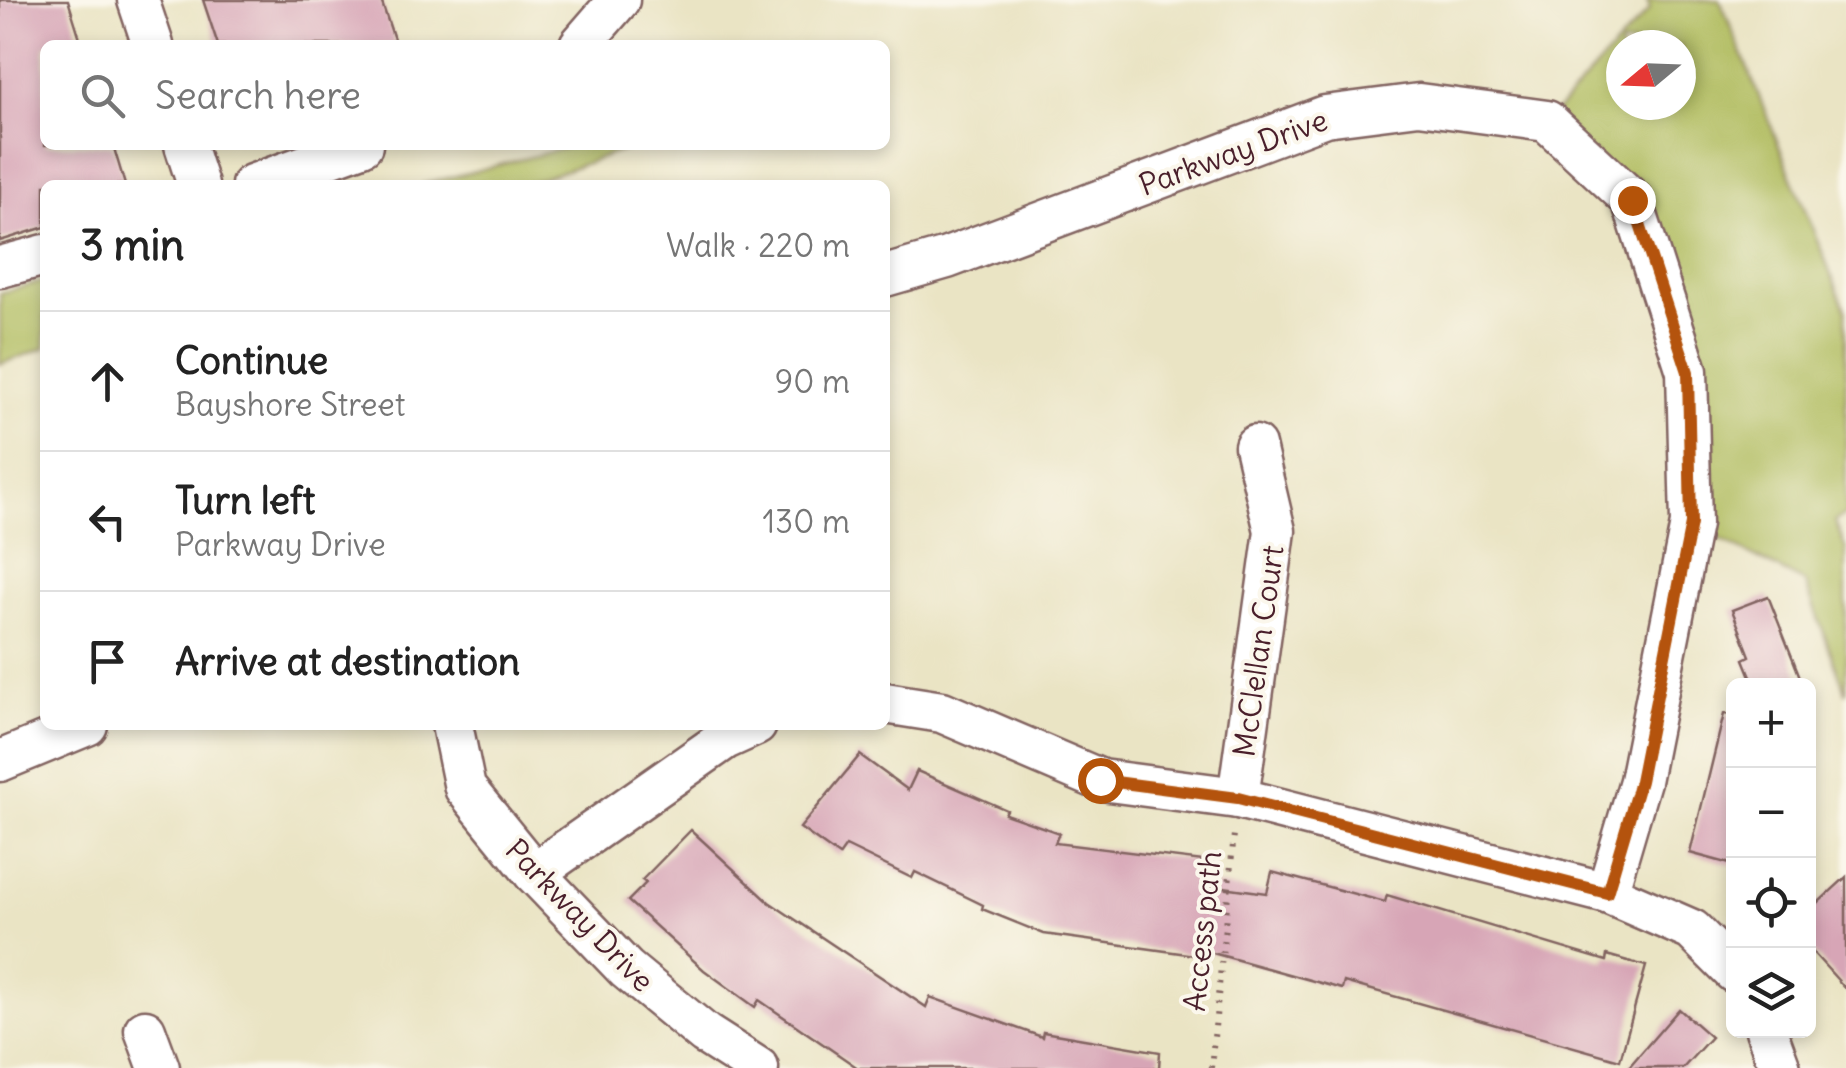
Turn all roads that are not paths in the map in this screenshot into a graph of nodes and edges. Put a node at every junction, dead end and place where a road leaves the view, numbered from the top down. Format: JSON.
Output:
{"nodes":[{"id":1,"x":138,"y":0,"type":"edge"},
{"id":2,"x":619,"y":0,"type":"edge"},
{"id":3,"x":151,"y":40,"type":"edge"},
{"id":4,"x":584,"y":40,"type":"edge"},
{"id":5,"x":187,"y":150,"type":"edge"},
{"id":6,"x":348,"y":150,"type":"edge"},
{"id":7,"x":196,"y":180,"type":"edge"},
{"id":8,"x":266,"y":180,"type":"edge"},
{"id":9,"x":40,"y":256,"type":"edge"},
{"id":10,"x":0,"y":267,"type":"edge"},
{"id":11,"x":890,"y":275,"type":"edge"},
{"id":12,"x":1255,"y":446,"type":"dead end"},
{"id":13,"x":890,"y":704,"type":"edge"},
{"id":14,"x":75,"y":730,"type":"edge"},
{"id":15,"x":453,"y":730,"type":"edge"},
{"id":16,"x":744,"y":730,"type":"edge"},
{"id":17,"x":0,"y":761,"type":"edge"},
{"id":18,"x":1238,"y":798,"type":"junction"},
{"id":19,"x":534,"y":873,"type":"junction"},
{"id":20,"x":1607,"y":893,"type":"junction"},
{"id":21,"x":1726,"y":964,"type":"edge"},
{"id":22,"x":146,"y":1030,"type":"dead end"},
{"id":23,"x":1769,"y":1038,"type":"edge"},
{"id":24,"x":159,"y":1068,"type":"edge"},
{"id":25,"x":758,"y":1068,"type":"edge"},
{"id":26,"x":1780,"y":1068,"type":"edge"}],
"edges":[{"from":1,"to":3,"type":"street"},
{"from":2,"to":4,"type":"street"},
{"from":5,"to":7,"type":"street"},
{"from":6,"to":8,"type":"street"},
{"from":9,"to":10,"type":"street"},
{"from":11,"to":20,"type":"street","name":"Parkway Drive"},
{"from":12,"to":18,"type":"street","name":"McClellan Court"},
{"from":13,"to":18,"type":"street"},
{"from":14,"to":17,"type":"street"},
{"from":15,"to":19,"type":"street","name":"Parkway Drive"},
{"from":16,"to":19,"type":"street"},
{"from":18,"to":20,"type":"street"},
{"from":19,"to":25,"type":"street","name":"Parkway Drive"},
{"from":20,"to":21,"type":"street"},
{"from":22,"to":24,"type":"street"},
{"from":23,"to":26,"type":"street"}]}
